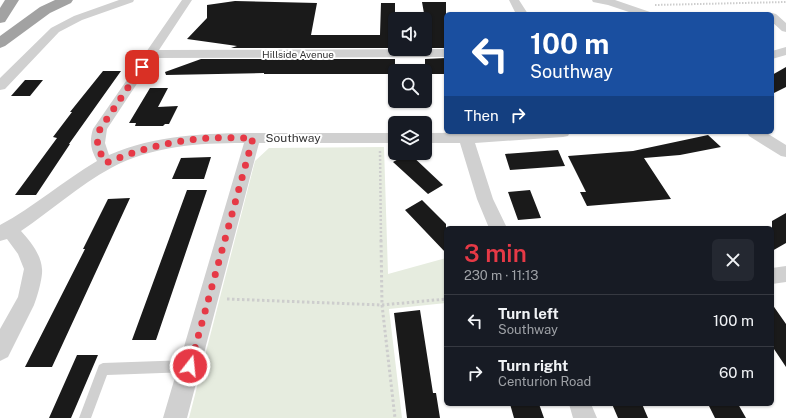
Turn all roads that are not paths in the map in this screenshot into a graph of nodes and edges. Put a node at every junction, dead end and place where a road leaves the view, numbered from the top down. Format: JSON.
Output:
{"nodes":[{"id":1,"x":12,"y":0,"type":"edge"},
{"id":2,"x":53,"y":0,"type":"edge"},
{"id":3,"x":66,"y":0,"type":"edge"},
{"id":4,"x":128,"y":0,"type":"edge"},
{"id":5,"x":187,"y":0,"type":"edge"},
{"id":6,"x":514,"y":0,"type":"edge"},
{"id":7,"x":597,"y":0,"type":"edge"},
{"id":8,"x":521,"y":12,"type":"edge"},
{"id":9,"x":640,"y":12,"type":"edge"},
{"id":10,"x":774,"y":18,"type":"edge"},
{"id":11,"x":0,"y":19,"type":"edge"},
{"id":12,"x":786,"y":29,"type":"edge"},
{"id":13,"x":0,"y":40,"type":"edge"},
{"id":14,"x":0,"y":43,"type":"edge"},
{"id":15,"x":786,"y":51,"type":"edge"},
{"id":16,"x":444,"y":53,"type":"edge"},
{"id":17,"x":151,"y":54,"type":"junction"},
{"id":18,"x":774,"y":54,"type":"edge"},
{"id":19,"x":0,"y":86,"type":"edge"},
{"id":20,"x":531,"y":134,"type":"edge"},
{"id":21,"x":757,"y":134,"type":"edge"},
{"id":22,"x":253,"y":138,"type":"junction"},
{"id":23,"x":388,"y":138,"type":"edge"},
{"id":24,"x":432,"y":138,"type":"edge"},
{"id":25,"x":466,"y":138,"type":"junction"},
{"id":26,"x":786,"y":152,"type":"edge"},
{"id":27,"x":106,"y":163,"type":"junction"},
{"id":28,"x":497,"y":226,"type":"edge"},
{"id":29,"x":4,"y":232,"type":"edge"},
{"id":30,"x":786,"y":274,"type":"edge"},
{"id":31,"x":774,"y":276,"type":"edge"},
{"id":32,"x":0,"y":350,"type":"edge"},
{"id":33,"x":190,"y":366,"type":"junction"},
{"id":34,"x":581,"y":406,"type":"edge"},
{"id":35,"x":85,"y":418,"type":"edge"},
{"id":36,"x":175,"y":418,"type":"edge"},
{"id":37,"x":585,"y":418,"type":"edge"}],
"edges":[{"from":1,"to":11,"type":"highway"},
{"from":2,"to":13,"type":"highway"},
{"from":3,"to":14,"type":"highway"},
{"from":4,"to":19,"type":"street"},
{"from":5,"to":17,"type":"street"},
{"from":6,"to":8,"type":"street"},
{"from":7,"to":9,"type":"street"},
{"from":10,"to":12,"type":"street"},
{"from":15,"to":18,"type":"street"},
{"from":16,"to":17,"type":"street","name":"Hillside Avenue"},
{"from":17,"to":27,"type":"street"},
{"from":20,"to":25,"type":"street"},
{"from":21,"to":26,"type":"street"},
{"from":22,"to":23,"type":"street","name":"Southway"},
{"from":22,"to":27,"type":"street","name":"Southway"},
{"from":22,"to":33,"type":"street"},
{"from":24,"to":25,"type":"street"},
{"from":25,"to":28,"type":"street"},
{"from":27,"to":29,"type":"street","name":"Southway"},
{"from":29,"to":32,"type":"street"},
{"from":30,"to":31,"type":"street"},
{"from":33,"to":35,"type":"lane"},
{"from":33,"to":36,"type":"street"},
{"from":34,"to":37,"type":"street"}]}
